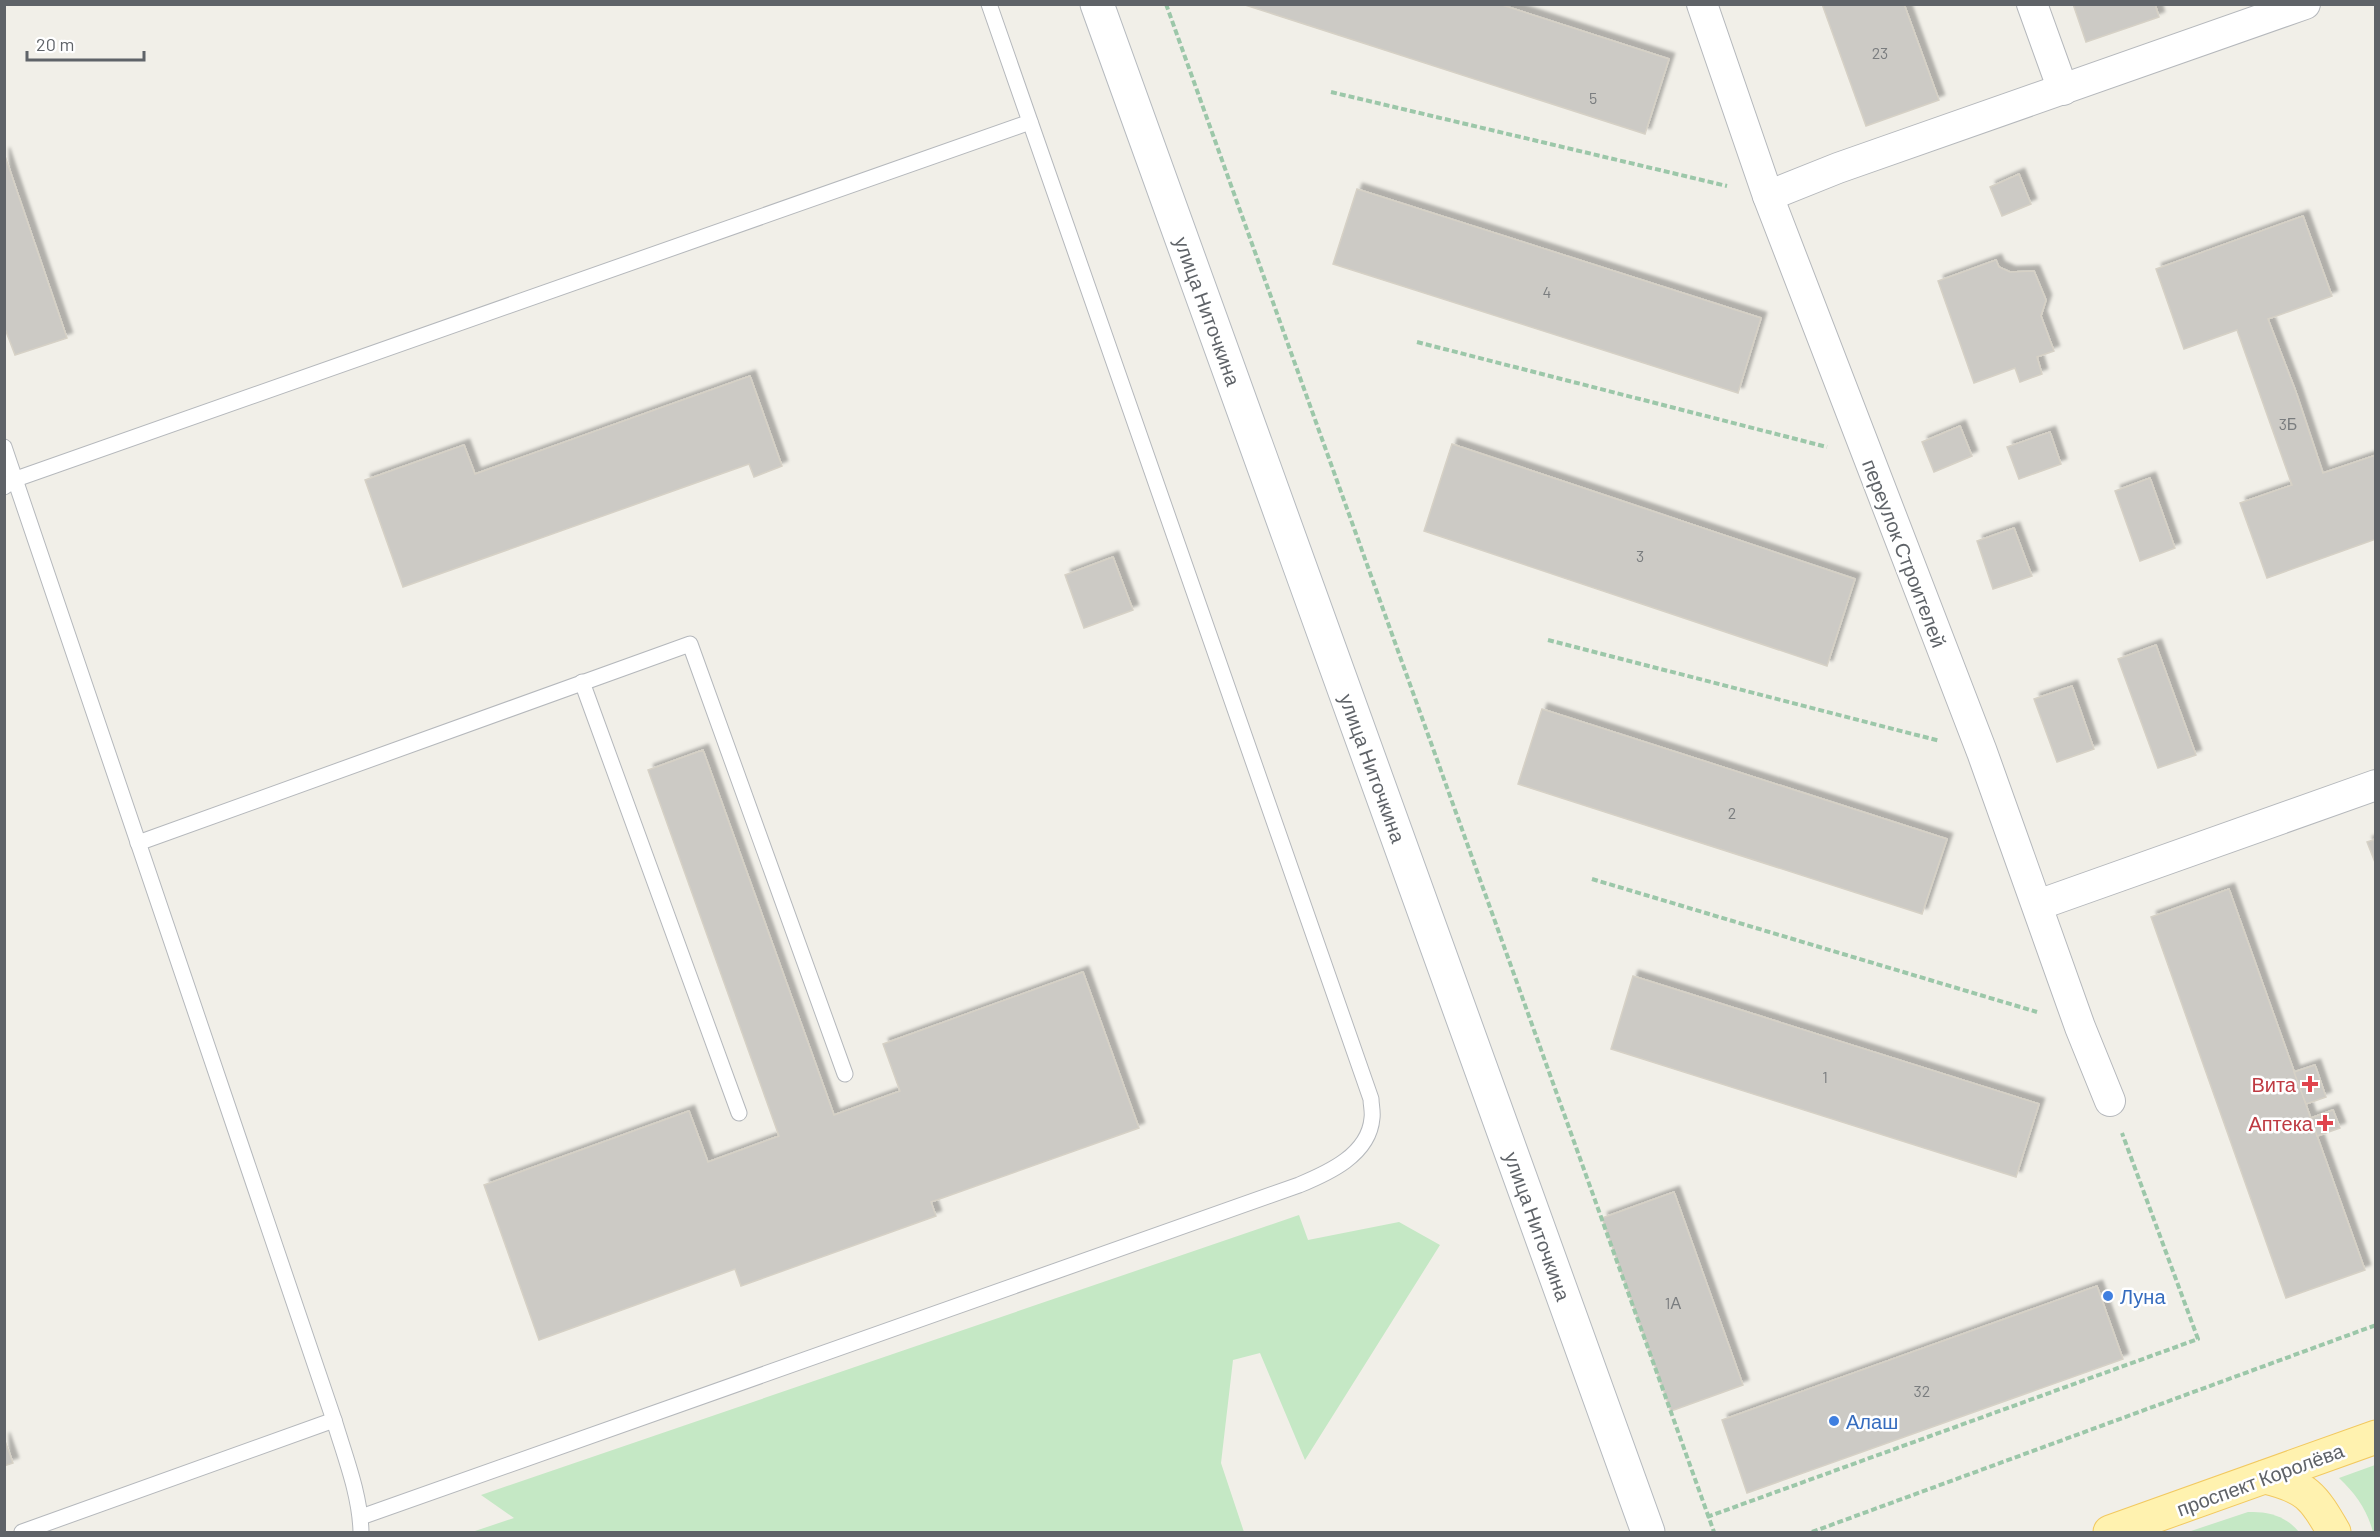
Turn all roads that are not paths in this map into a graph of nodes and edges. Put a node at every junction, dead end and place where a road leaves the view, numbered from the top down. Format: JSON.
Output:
{"nodes":[{"id":1,"x":989,"y":4,"type":"edge"},
{"id":2,"x":1097,"y":4,"type":"edge"},
{"id":3,"x":1702,"y":4,"type":"edge"},
{"id":4,"x":2032,"y":4,"type":"edge"},
{"id":5,"x":2290,"y":7,"type":"edge"},
{"id":6,"x":2063,"y":90,"type":"junction"},
{"id":7,"x":1030,"y":122,"type":"junction"},
{"id":8,"x":1768,"y":195,"type":"junction"},
{"id":9,"x":4,"y":447,"type":"edge"},
{"id":10,"x":10,"y":483,"type":"edge"},
{"id":11,"x":582,"y":682,"type":"junction"},
{"id":12,"x":2376,"y":785,"type":"edge"},
{"id":13,"x":138,"y":843,"type":"junction"},
{"id":14,"x":2038,"y":905,"type":"junction"},
{"id":15,"x":845,"y":1074,"type":"dead end"},
{"id":16,"x":2110,"y":1101,"type":"road end"},
{"id":17,"x":739,"y":1113,"type":"dead end"},
{"id":18,"x":334,"y":1420,"type":"junction"},
{"id":19,"x":2376,"y":1437,"type":"edge"},
{"id":20,"x":2265,"y":1477,"type":"junction"},
{"id":21,"x":361,"y":1525,"type":"edge"},
{"id":22,"x":22,"y":1533,"type":"edge"},
{"id":23,"x":1648,"y":1533,"type":"edge"},
{"id":24,"x":2110,"y":1533,"type":"edge"},
{"id":25,"x":2334,"y":1533,"type":"edge"}],
"edges":[{"from":1,"to":7,"type":"lane"},
{"from":2,"to":23,"type":"street","name":"улица Ниточкина"},
{"from":3,"to":8,"type":"street","name":"переулок Строителей"},
{"from":4,"to":6,"type":"street"},
{"from":5,"to":6,"type":"street"},
{"from":6,"to":8,"type":"street"},
{"from":7,"to":10,"type":"lane"},
{"from":7,"to":21,"type":"lane"},
{"from":8,"to":14,"type":"street","name":"переулок Строителей"},
{"from":9,"to":10,"type":"lane"},
{"from":10,"to":13,"type":"lane"},
{"from":11,"to":13,"type":"lane"},
{"from":11,"to":15,"type":"lane"},
{"from":11,"to":17,"type":"lane"},
{"from":12,"to":14,"type":"street"},
{"from":13,"to":18,"type":"lane"},
{"from":14,"to":16,"type":"street","name":"переулок Строителей"},
{"from":18,"to":21,"type":"lane"},
{"from":18,"to":22,"type":"lane"},
{"from":19,"to":20,"type":"main road","name":"проспект Королёва"},
{"from":20,"to":24,"type":"main road","name":"проспект Королёва"},
{"from":20,"to":25,"type":"main road"}]}
